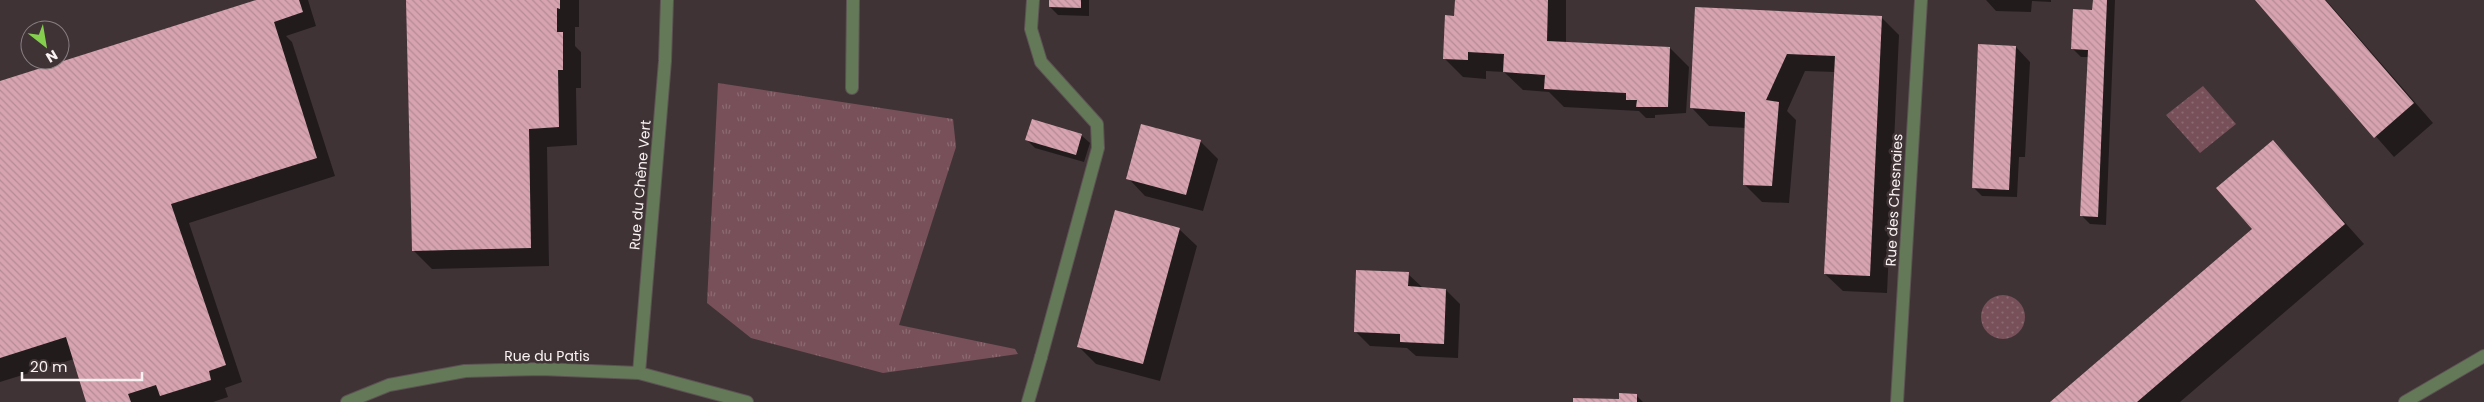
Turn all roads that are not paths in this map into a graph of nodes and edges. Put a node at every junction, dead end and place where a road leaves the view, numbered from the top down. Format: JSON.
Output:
{"nodes":[{"id":1,"x":667,"y":0,"type":"edge"},
{"id":2,"x":853,"y":0,"type":"edge"},
{"id":3,"x":1033,"y":0,"type":"edge"},
{"id":4,"x":1921,"y":0,"type":"edge"},
{"id":5,"x":852,"y":88,"type":"dead end"},
{"id":6,"x":2484,"y":356,"type":"edge"},
{"id":7,"x":640,"y":372,"type":"junction"},
{"id":8,"x":347,"y":402,"type":"edge"},
{"id":9,"x":747,"y":402,"type":"edge"},
{"id":10,"x":1028,"y":402,"type":"edge"},
{"id":11,"x":1897,"y":402,"type":"edge"},
{"id":12,"x":2405,"y":402,"type":"edge"}],
"edges":[{"from":1,"to":7,"type":"street","name":"Rue du Chêne Vert"},
{"from":2,"to":5,"type":"street"},
{"from":3,"to":10,"type":"street"},
{"from":4,"to":11,"type":"street","name":"Rue des Chesnaies"},
{"from":6,"to":12,"type":"street"},
{"from":7,"to":8,"type":"street","name":"Rue du Patis"},
{"from":7,"to":9,"type":"street","name":"Rue du Patis"}]}
